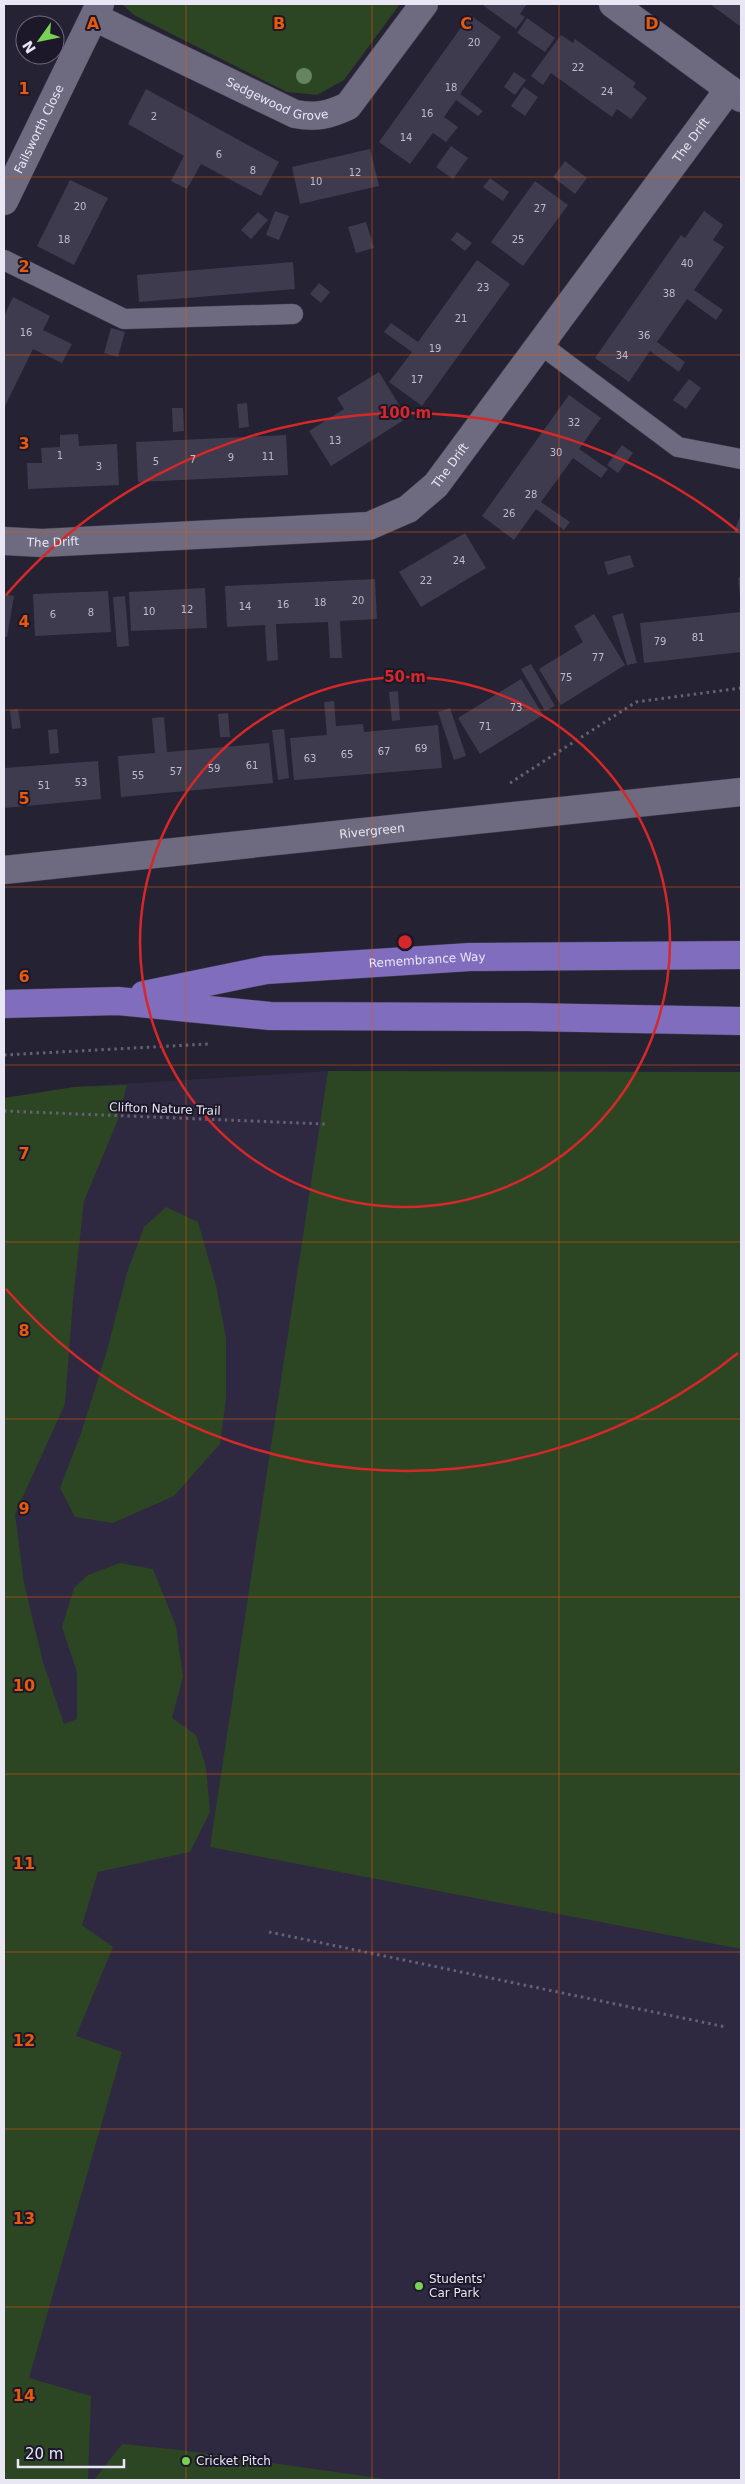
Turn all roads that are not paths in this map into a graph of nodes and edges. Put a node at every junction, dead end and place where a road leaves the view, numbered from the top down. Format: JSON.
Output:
{"nodes":[{"id":1,"x":424,"y":4,"type":"edge"},
{"id":2,"x":612,"y":4,"type":"edge"},
{"id":3,"x":97,"y":10,"type":"edge"},
{"id":4,"x":735,"y":93,"type":"edge"},
{"id":5,"x":4,"y":201,"type":"edge"},
{"id":6,"x":4,"y":260,"type":"edge"},
{"id":7,"x":293,"y":314,"type":"dead end"},
{"id":8,"x":540,"y":344,"type":"junction"},
{"id":9,"x":741,"y":459,"type":"edge"},
{"id":10,"x":4,"y":541,"type":"edge"},
{"id":11,"x":741,"y":792,"type":"edge"},
{"id":12,"x":4,"y":870,"type":"edge"},
{"id":13,"x":741,"y":954,"type":"edge"},
{"id":14,"x":118,"y":1000,"type":"junction"},
{"id":15,"x":4,"y":1004,"type":"edge"},
{"id":16,"x":741,"y":1021,"type":"edge"}],
"edges":[{"from":1,"to":3,"type":"street","name":"Sedgewood Grove"},
{"from":2,"to":4,"type":"street"},
{"from":3,"to":5,"type":"street","name":"Failsworth Close"},
{"from":4,"to":8,"type":"street","name":"The Drift"},
{"from":6,"to":7,"type":"lane"},
{"from":8,"to":9,"type":"lane"},
{"from":8,"to":10,"type":"street","name":"The Drift"},
{"from":11,"to":12,"type":"street","name":"Rivergreen"},
{"from":13,"to":14,"type":"highway","name":"Remembrance Way"},
{"from":14,"to":15,"type":"highway","name":"Remembrance Way"},
{"from":14,"to":16,"type":"highway","name":"Remembrance Way"}]}
